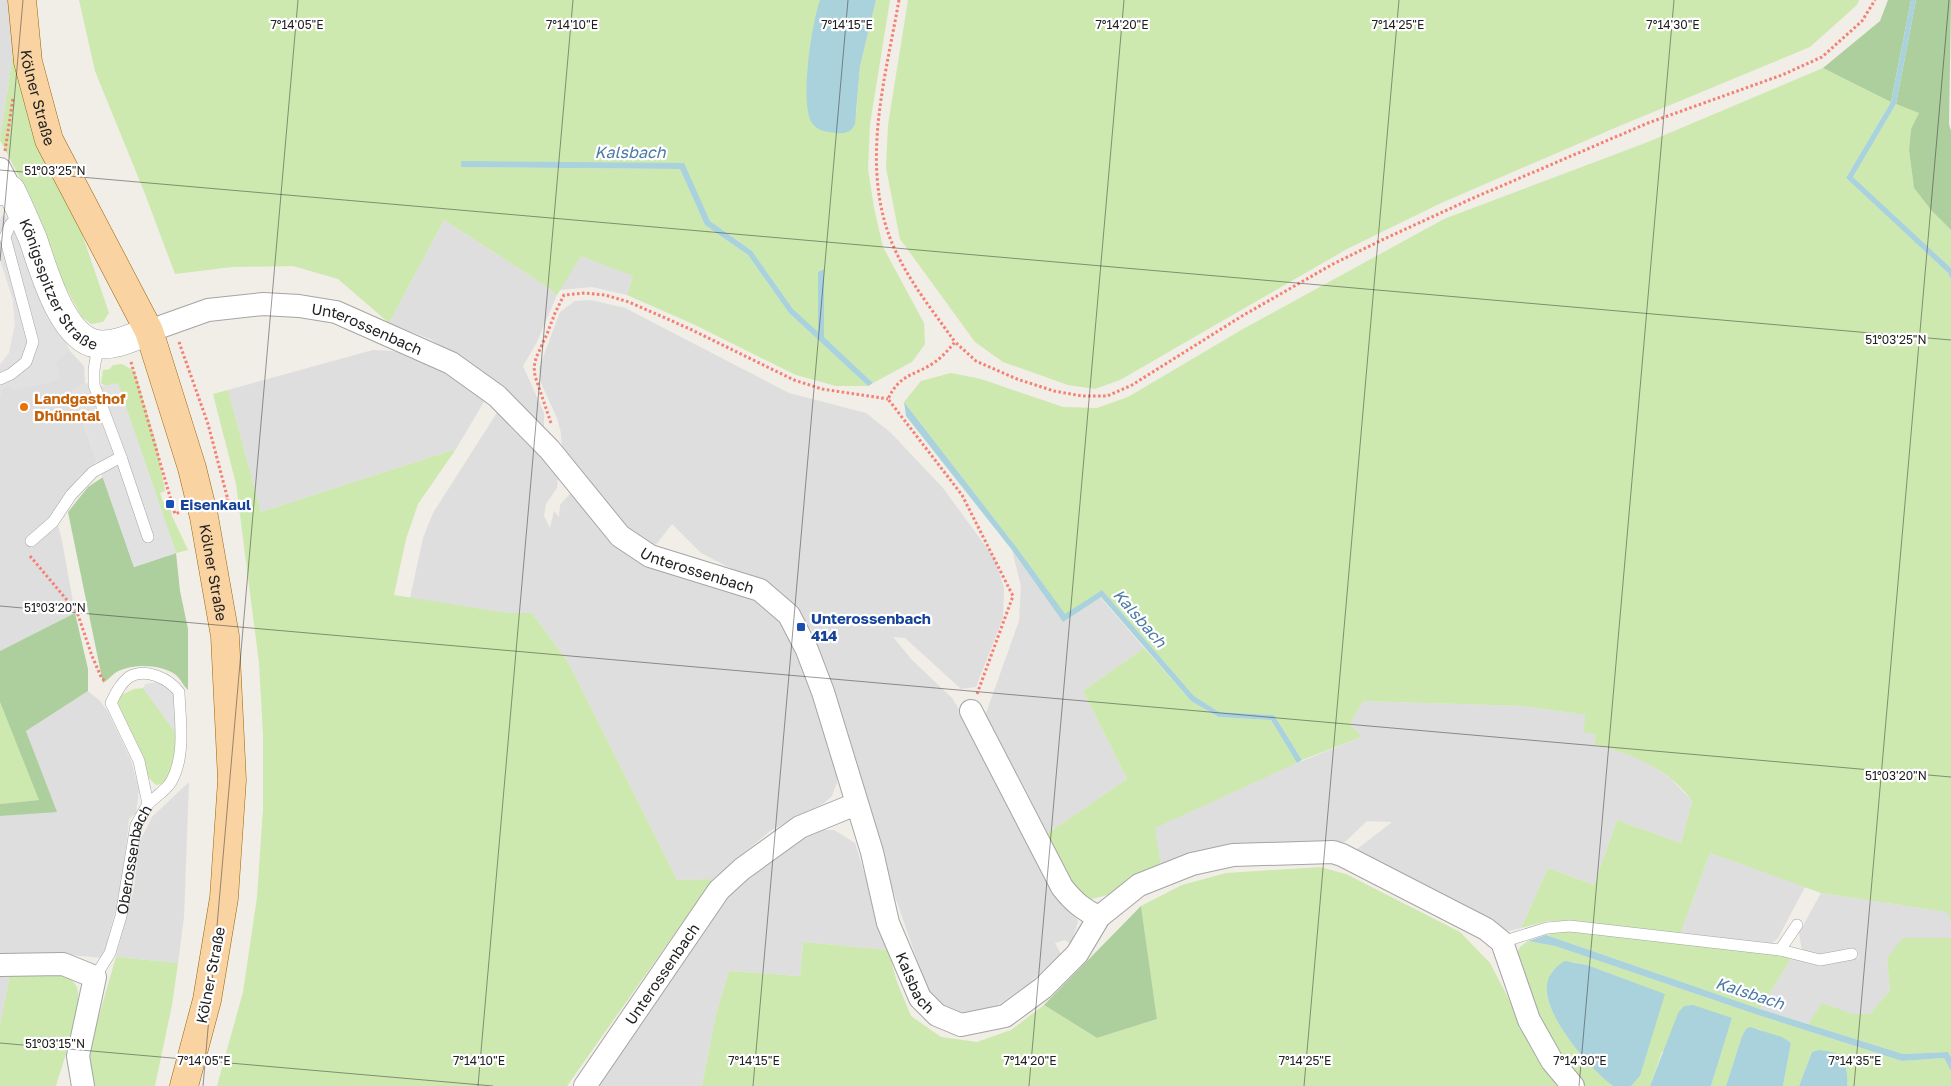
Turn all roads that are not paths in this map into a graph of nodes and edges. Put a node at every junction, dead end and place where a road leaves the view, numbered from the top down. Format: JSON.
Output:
{"nodes":[{"id":1,"x":22,"y":0,"type":"edge"},
{"id":2,"x":8,"y":191,"type":"edge"},
{"id":3,"x":149,"y":332,"type":"junction"},
{"id":4,"x":98,"y":345,"type":"junction"},
{"id":5,"x":0,"y":378,"type":"edge"},
{"id":6,"x":121,"y":457,"type":"junction"},
{"id":7,"x":148,"y":537,"type":"dead end"},
{"id":8,"x":31,"y":541,"type":"road end"},
{"id":9,"x":971,"y":711,"type":"road end"},
{"id":10,"x":148,"y":804,"type":"junction"},
{"id":11,"x":856,"y":804,"type":"junction"},
{"id":12,"x":1099,"y":917,"type":"junction"},
{"id":13,"x":1797,"y":925,"type":"dead end"},
{"id":14,"x":1502,"y":942,"type":"junction"},
{"id":15,"x":1780,"y":950,"type":"junction"},
{"id":16,"x":1852,"y":954,"type":"dead end"},
{"id":17,"x":0,"y":965,"type":"edge"},
{"id":18,"x":95,"y":977,"type":"junction"},
{"id":19,"x":83,"y":1086,"type":"edge"},
{"id":20,"x":184,"y":1086,"type":"edge"},
{"id":21,"x":585,"y":1086,"type":"edge"},
{"id":22,"x":1574,"y":1086,"type":"edge"}],
"edges":[{"from":1,"to":3,"type":"main road","name":"Kölner Straße"},
{"from":2,"to":4,"type":"street","name":"Königsspitzer Straße"},
{"from":2,"to":5,"type":"lane"},
{"from":3,"to":4,"type":"street","name":"Königsspitzer Straße"},
{"from":3,"to":11,"type":"street","name":"Unterossenbach"},
{"from":3,"to":20,"type":"main road","name":"Kölner Straße"},
{"from":4,"to":6,"type":"lane"},
{"from":6,"to":7,"type":"lane"},
{"from":6,"to":8,"type":"lane"},
{"from":9,"to":12,"type":"street"},
{"from":10,"to":10,"type":"lane","name":"Oberossenbach"},
{"from":10,"to":18,"type":"lane","name":"Oberossenbach"},
{"from":11,"to":12,"type":"street","name":"Kalsbach"},
{"from":11,"to":21,"type":"street","name":"Unterossenbach"},
{"from":12,"to":14,"type":"street","name":"Kalsbach"},
{"from":13,"to":15,"type":"lane"},
{"from":14,"to":15,"type":"lane"},
{"from":14,"to":22,"type":"street"},
{"from":15,"to":16,"type":"lane"},
{"from":17,"to":18,"type":"street"},
{"from":18,"to":19,"type":"street","name":"Oberossenbach"}]}
